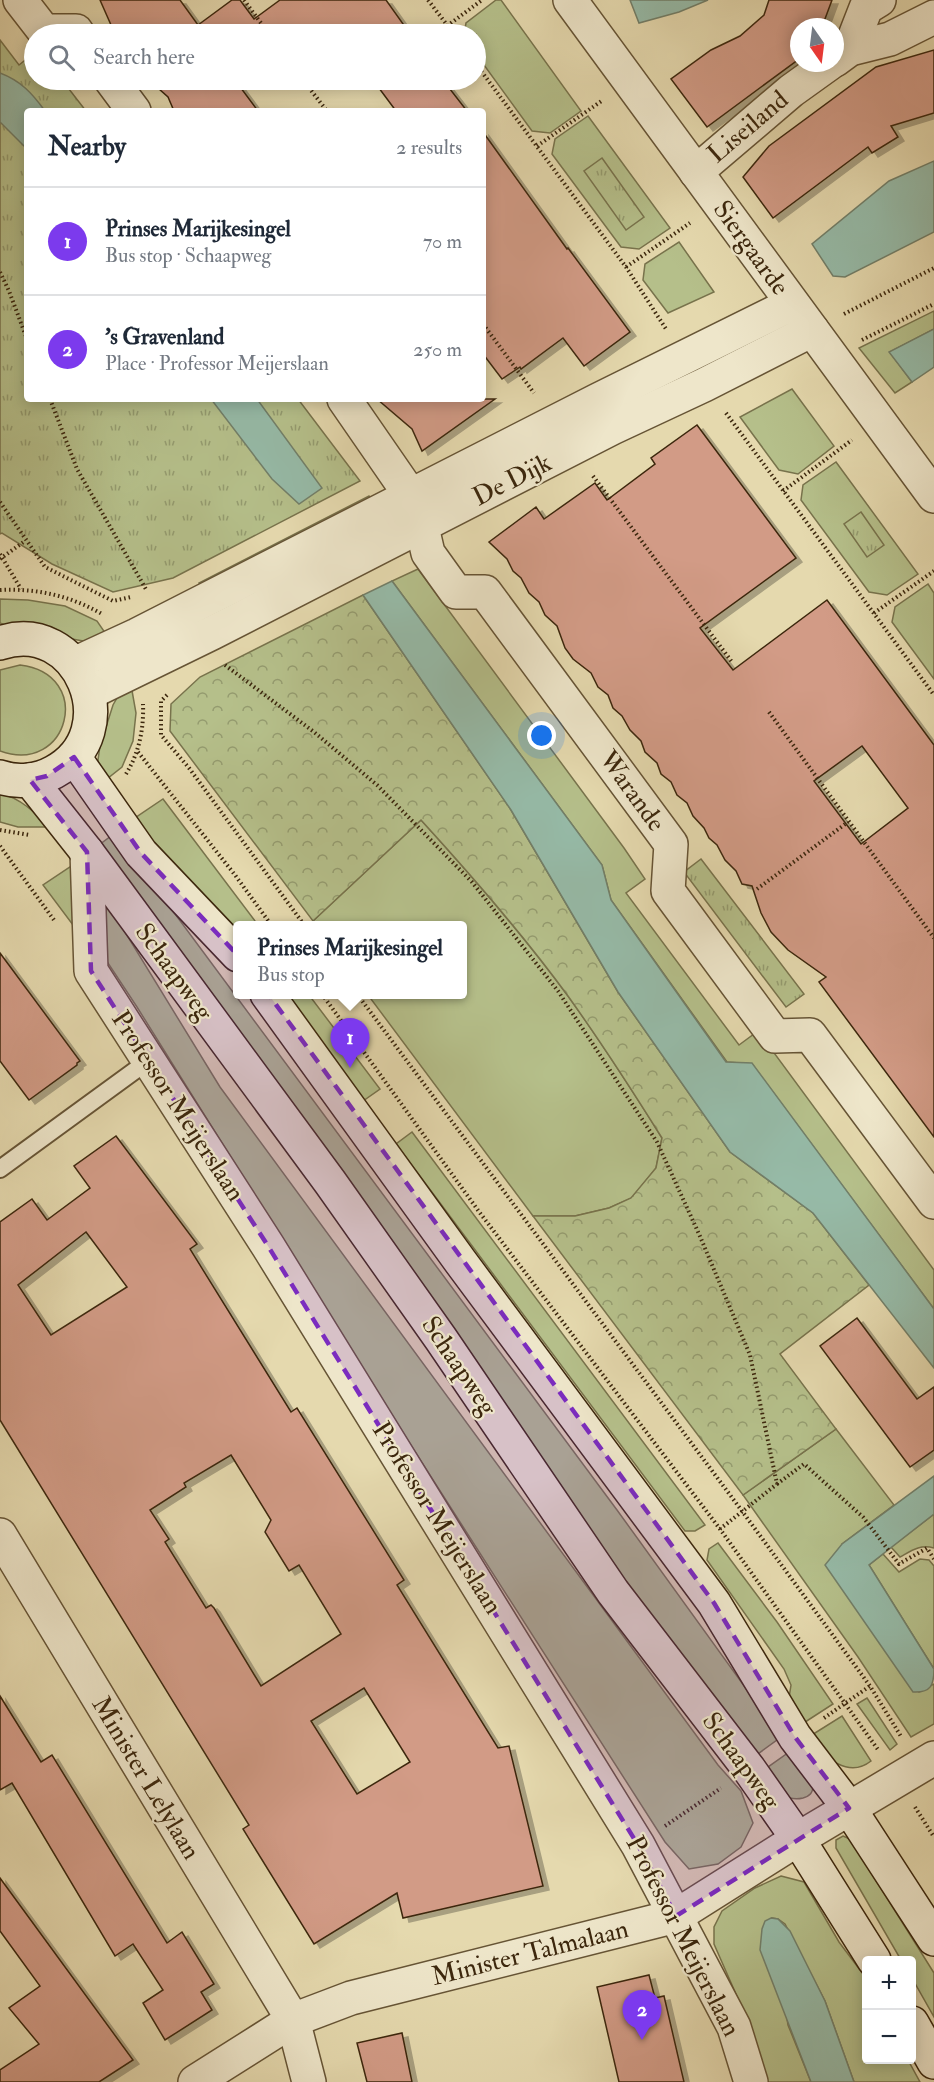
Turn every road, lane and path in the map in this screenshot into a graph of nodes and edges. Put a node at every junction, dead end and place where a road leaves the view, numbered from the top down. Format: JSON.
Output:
{"nodes":[{"id":1,"x":20,"y":0,"type":"edge"},
{"id":2,"x":244,"y":0,"type":"edge"},
{"id":3,"x":428,"y":0,"type":"edge"},
{"id":4,"x":482,"y":0,"type":"edge"},
{"id":5,"x":570,"y":0,"type":"edge"},
{"id":6,"x":879,"y":0,"type":"edge"},
{"id":7,"x":934,"y":17,"type":"edge"},
{"id":8,"x":39,"y":24,"type":"edge"},
{"id":9,"x":262,"y":24,"type":"edge"},
{"id":10,"x":446,"y":24,"type":"edge"},
{"id":11,"x":450,"y":24,"type":"edge"},
{"id":12,"x":844,"y":46,"type":"edge"},
{"id":13,"x":844,"y":55,"type":"edge"},
{"id":14,"x":817,"y":72,"type":"edge"},
{"id":15,"x":624,"y":74,"type":"junction"},
{"id":16,"x":486,"y":77,"type":"edge"},
{"id":17,"x":118,"y":90,"type":"edge"},
{"id":18,"x":311,"y":90,"type":"edge"},
{"id":19,"x":132,"y":108,"type":"edge"},
{"id":20,"x":325,"y":108,"type":"edge"},
{"id":21,"x":537,"y":146,"type":"junction"},
{"id":22,"x":696,"y":171,"type":"junction"},
{"id":23,"x":715,"y":199,"type":"junction"},
{"id":24,"x":626,"y":267,"type":"junction"},
{"id":25,"x":934,"y":268,"type":"edge"},
{"id":26,"x":0,"y":272,"type":"edge"},
{"id":27,"x":792,"y":304,"type":"junction"},
{"id":28,"x":934,"y":304,"type":"edge"},
{"id":29,"x":486,"y":328,"type":"edge"},
{"id":30,"x":812,"y":330,"type":"junction"},
{"id":31,"x":24,"y":331,"type":"edge"},
{"id":32,"x":830,"y":356,"type":"junction"},
{"id":33,"x":684,"y":358,"type":"junction"},
{"id":34,"x":51,"y":402,"type":"edge"},
{"id":35,"x":346,"y":402,"type":"edge"},
{"id":36,"x":873,"y":413,"type":"junction"},
{"id":37,"x":729,"y":418,"type":"dead end"},
{"id":38,"x":555,"y":422,"type":"junction"},
{"id":39,"x":573,"y":449,"type":"junction"},
{"id":40,"x":783,"y":491,"type":"junction"},
{"id":41,"x":411,"y":496,"type":"junction"},
{"id":42,"x":934,"y":496,"type":"edge"},
{"id":43,"x":0,"y":502,"type":"edge"},
{"id":44,"x":422,"y":527,"type":"junction"},
{"id":45,"x":25,"y":541,"type":"junction"},
{"id":46,"x":1,"y":557,"type":"edge"},
{"id":47,"x":934,"y":570,"type":"edge"},
{"id":48,"x":0,"y":590,"type":"edge"},
{"id":49,"x":874,"y":613,"type":"junction"},
{"id":50,"x":0,"y":643,"type":"edge"},
{"id":51,"x":217,"y":658,"type":"dead end"},
{"id":52,"x":732,"y":662,"type":"dead end"},
{"id":53,"x":82,"y":679,"type":"junction"},
{"id":54,"x":168,"y":694,"type":"dead end"},
{"id":55,"x":934,"y":695,"type":"edge"},
{"id":56,"x":769,"y":712,"type":"dead end"},
{"id":57,"x":138,"y":752,"type":"dead end"},
{"id":58,"x":74,"y":757,"type":"junction"},
{"id":59,"x":15,"y":779,"type":"edge"},
{"id":60,"x":848,"y":822,"type":"junction"},
{"id":61,"x":0,"y":846,"type":"edge"},
{"id":62,"x":87,"y":852,"type":"junction"},
{"id":63,"x":757,"y":889,"type":"dead end"},
{"id":64,"x":268,"y":921,"type":"edge"},
{"id":65,"x":301,"y":921,"type":"edge"},
{"id":66,"x":58,"y":926,"type":"dead end"},
{"id":67,"x":934,"y":938,"type":"edge"},
{"id":68,"x":233,"y":952,"type":"edge"},
{"id":69,"x":271,"y":999,"type":"edge"},
{"id":70,"x":326,"y":999,"type":"edge"},
{"id":71,"x":361,"y":999,"type":"edge"},
{"id":72,"x":148,"y":1060,"type":"junction"},
{"id":73,"x":0,"y":1169,"type":"edge"},
{"id":74,"x":934,"y":1202,"type":"edge"},
{"id":75,"x":777,"y":1484,"type":"junction"},
{"id":76,"x":742,"y":1511,"type":"junction"},
{"id":77,"x":720,"y":1529,"type":"junction"},
{"id":78,"x":0,"y":1535,"type":"edge"},
{"id":79,"x":934,"y":1559,"type":"edge"},
{"id":80,"x":870,"y":1686,"type":"dead end"},
{"id":81,"x":934,"y":1758,"type":"edge"},
{"id":82,"x":898,"y":1780,"type":"junction"},
{"id":83,"x":849,"y":1808,"type":"junction"},
{"id":84,"x":934,"y":1837,"type":"edge"},
{"id":85,"x":798,"y":1839,"type":"junction"},
{"id":86,"x":676,"y":1916,"type":"junction"},
{"id":87,"x":934,"y":1939,"type":"edge"},
{"id":88,"x":871,"y":1956,"type":"edge"},
{"id":89,"x":293,"y":2020,"type":"junction"},
{"id":90,"x":916,"y":2030,"type":"edge"},
{"id":91,"x":934,"y":2062,"type":"edge"},
{"id":92,"x":195,"y":2082,"type":"edge"},
{"id":93,"x":309,"y":2082,"type":"edge"},
{"id":94,"x":751,"y":2082,"type":"edge"}],
"edges":[{"from":1,"to":8,"type":"street"},
{"from":2,"to":9,"type":"path"},
{"from":3,"to":10,"type":"path"},
{"from":4,"to":11,"type":"path"},
{"from":5,"to":15,"type":"street","name":"Siergaarde"},
{"from":6,"to":12,"type":"street"},
{"from":7,"to":13,"type":"street","name":"Liseiland"},
{"from":14,"to":22,"type":"street","name":"Liseiland"},
{"from":15,"to":21,"type":"path"},
{"from":15,"to":22,"type":"street","name":"Siergaarde"},
{"from":16,"to":21,"type":"path"},
{"from":17,"to":19,"type":"street"},
{"from":18,"to":20,"type":"path"},
{"from":21,"to":24,"type":"path"},
{"from":22,"to":23,"type":"street","name":"Siergaarde"},
{"from":23,"to":24,"type":"path"},
{"from":23,"to":27,"type":"street","name":"Siergaarde"},
{"from":24,"to":33,"type":"path"},
{"from":25,"to":30,"type":"path"},
{"from":26,"to":31,"type":"path"},
{"from":27,"to":30,"type":"street","name":"Siergaarde"},
{"from":27,"to":33,"type":"street","name":"De Dijk"},
{"from":28,"to":32,"type":"path"},
{"from":29,"to":38,"type":"path"},
{"from":30,"to":32,"type":"street","name":"Siergaarde"},
{"from":30,"to":39,"type":"street","name":"De Dijk"},
{"from":32,"to":36,"type":"street","name":"Siergaarde"},
{"from":33,"to":38,"type":"street","name":"De Dijk"},
{"from":34,"to":45,"type":"path"},
{"from":35,"to":41,"type":"street","name":"Warande"},
{"from":36,"to":40,"type":"path"},
{"from":36,"to":42,"type":"street","name":"Siergaarde"},
{"from":37,"to":40,"type":"path"},
{"from":38,"to":41,"type":"street","name":"De Dijk"},
{"from":39,"to":44,"type":"street","name":"De Dijk"},
{"from":39,"to":52,"type":"path"},
{"from":40,"to":49,"type":"path"},
{"from":41,"to":44,"type":"street","name":"Warande"},
{"from":41,"to":53,"type":"street","name":"De Dijk"},
{"from":43,"to":45,"type":"path"},
{"from":44,"to":53,"type":"street","name":"De Dijk"},
{"from":44,"to":74,"type":"street","name":"Warande"},
{"from":45,"to":46,"type":"path"},
{"from":46,"to":48,"type":"path"},
{"from":47,"to":49,"type":"path"},
{"from":49,"to":55,"type":"path"},
{"from":50,"to":53,"type":"street"},
{"from":51,"to":75,"type":"path"},
{"from":53,"to":58,"type":"street"},
{"from":54,"to":65,"type":"path"},
{"from":56,"to":60,"type":"path"},
{"from":57,"to":64,"type":"path"},
{"from":58,"to":59,"type":"street"},
{"from":58,"to":68,"type":"street","name":"Schaapweg"},
{"from":59,"to":62,"type":"street","name":"Schaapweg"},
{"from":60,"to":63,"type":"path"},
{"from":60,"to":67,"type":"path"},
{"from":61,"to":66,"type":"path"},
{"from":62,"to":72,"type":"street","name":"Professor Meijerslaan"},
{"from":62,"to":85,"type":"street","name":"Schaapweg"},
{"from":69,"to":83,"type":"street"},
{"from":70,"to":77,"type":"path"},
{"from":71,"to":76,"type":"path"},
{"from":72,"to":73,"type":"lane"},
{"from":72,"to":86,"type":"street","name":"Professor Meijerslaan"},
{"from":75,"to":76,"type":"path"},
{"from":75,"to":79,"type":"path"},
{"from":76,"to":77,"type":"path"},
{"from":76,"to":80,"type":"path"},
{"from":77,"to":82,"type":"path"},
{"from":78,"to":89,"type":"street","name":"Minister Lelylaan"},
{"from":81,"to":82,"type":"street","name":"Minister Talmalaan"},
{"from":82,"to":83,"type":"street","name":"Minister Talmalaan"},
{"from":82,"to":84,"type":"path"},
{"from":83,"to":85,"type":"street","name":"Minister Talmalaan"},
{"from":83,"to":87,"type":"street"},
{"from":85,"to":86,"type":"street","name":"Minister Talmalaan"},
{"from":85,"to":88,"type":"street","name":"Schaapweg"},
{"from":86,"to":89,"type":"street","name":"Minister Talmalaan"},
{"from":86,"to":94,"type":"street","name":"Professor Meijerslaan"},
{"from":89,"to":92,"type":"street","name":"Minister Talmalaan"},
{"from":89,"to":93,"type":"street"},
{"from":90,"to":91,"type":"street"}]}
